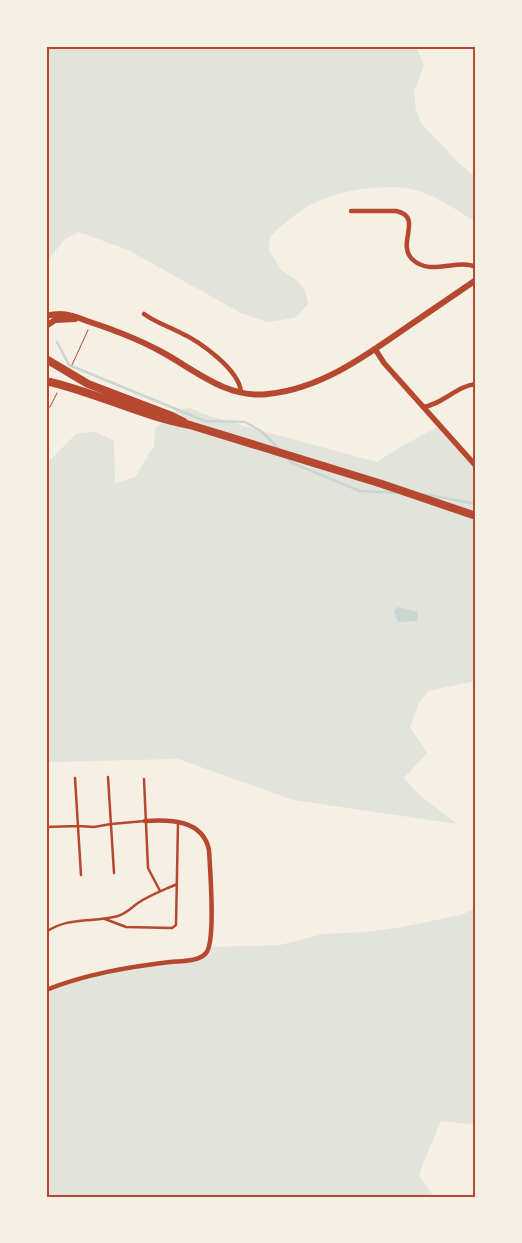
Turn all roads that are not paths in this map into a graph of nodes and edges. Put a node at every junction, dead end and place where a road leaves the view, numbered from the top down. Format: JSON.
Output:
{"nodes":[{"id":1,"x":351,"y":211,"type":"dead end"},
{"id":2,"x":476,"y":267,"type":"edge"},
{"id":3,"x":476,"y":280,"type":"edge"},
{"id":4,"x":144,"y":314,"type":"dead end"},
{"id":5,"x":46,"y":316,"type":"edge"},
{"id":6,"x":80,"y":319,"type":"junction"},
{"id":7,"x":46,"y":326,"type":"edge"},
{"id":8,"x":375,"y":349,"type":"junction"},
{"id":9,"x":46,"y":359,"type":"edge"},
{"id":10,"x":46,"y":381,"type":"edge"},
{"id":11,"x":476,"y":384,"type":"edge"},
{"id":12,"x":241,"y":392,"type":"junction"},
{"id":13,"x":423,"y":407,"type":"junction"},
{"id":14,"x":190,"y":425,"type":"junction"},
{"id":15,"x":476,"y":466,"type":"edge"},
{"id":16,"x":476,"y":516,"type":"edge"},
{"id":17,"x":108,"y":777,"type":"dead end"},
{"id":18,"x":75,"y":778,"type":"dead end"},
{"id":19,"x":144,"y":779,"type":"dead end"},
{"id":20,"x":145,"y":821,"type":"junction"},
{"id":21,"x":178,"y":821,"type":"junction"},
{"id":22,"x":111,"y":824,"type":"junction"},
{"id":23,"x":78,"y":826,"type":"junction"},
{"id":24,"x":46,"y":828,"type":"edge"},
{"id":25,"x":114,"y":873,"type":"dead end"},
{"id":26,"x":46,"y":874,"type":"edge"},
{"id":27,"x":81,"y":876,"type":"dead end"},
{"id":28,"x":46,"y":878,"type":"edge"},
{"id":29,"x":178,"y":884,"type":"junction"},
{"id":30,"x":160,"y":891,"type":"junction"},
{"id":31,"x":105,"y":919,"type":"junction"},
{"id":32,"x":46,"y":932,"type":"edge"},
{"id":33,"x":46,"y":990,"type":"edge"}],
"edges":[{"from":1,"to":2,"type":"street"},
{"from":3,"to":8,"type":"main road"},
{"from":4,"to":12,"type":"street"},
{"from":5,"to":6,"type":"main road"},
{"from":6,"to":7,"type":"main road"},
{"from":6,"to":12,"type":"main road"},
{"from":8,"to":12,"type":"main road"},
{"from":8,"to":13,"type":"street"},
{"from":9,"to":14,"type":"main road"},
{"from":10,"to":14,"type":"main road"},
{"from":11,"to":13,"type":"street"},
{"from":13,"to":15,"type":"street"},
{"from":14,"to":16,"type":"main road"},
{"from":17,"to":22,"type":"lane"},
{"from":18,"to":23,"type":"lane"},
{"from":19,"to":20,"type":"lane"},
{"from":20,"to":21,"type":"street"},
{"from":20,"to":22,"type":"lane"},
{"from":20,"to":30,"type":"lane"},
{"from":21,"to":29,"type":"lane"},
{"from":21,"to":33,"type":"street"},
{"from":22,"to":23,"type":"lane"},
{"from":22,"to":25,"type":"lane"},
{"from":23,"to":24,"type":"lane"},
{"from":23,"to":27,"type":"lane"},
{"from":26,"to":28,"type":"lane"},
{"from":29,"to":30,"type":"lane"},
{"from":29,"to":31,"type":"lane"},
{"from":30,"to":31,"type":"lane"},
{"from":31,"to":32,"type":"lane"}]}
